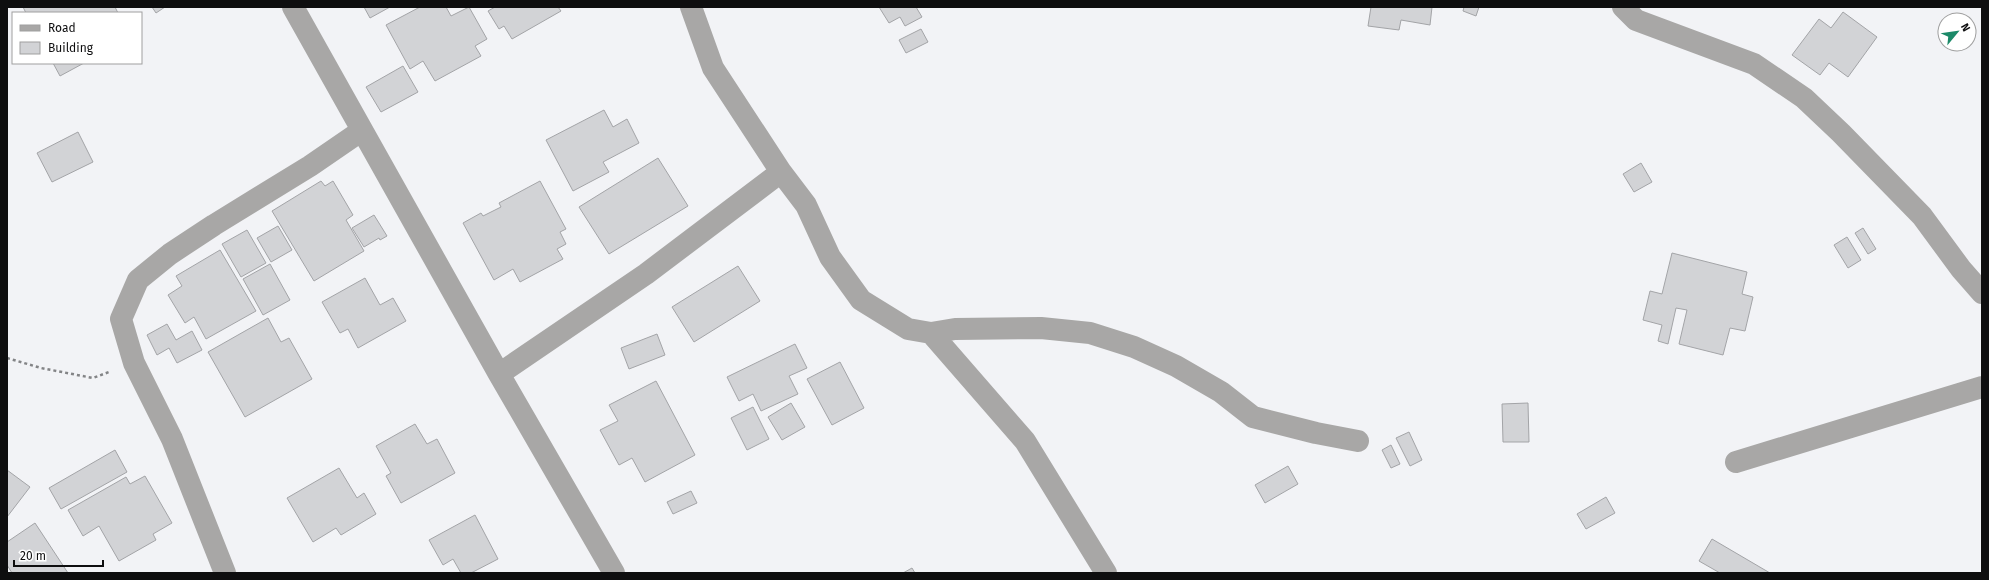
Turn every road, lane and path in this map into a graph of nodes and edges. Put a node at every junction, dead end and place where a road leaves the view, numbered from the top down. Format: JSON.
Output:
{"nodes":[{"id":1,"x":293,"y":7,"type":"edge"},
{"id":2,"x":691,"y":7,"type":"edge"},
{"id":3,"x":1622,"y":7,"type":"edge"},
{"id":4,"x":361,"y":131,"type":"junction"},
{"id":5,"x":781,"y":172,"type":"junction"},
{"id":6,"x":1982,"y":293,"type":"edge"},
{"id":7,"x":931,"y":333,"type":"junction"},
{"id":8,"x":7,"y":358,"type":"edge"},
{"id":9,"x":134,"y":363,"type":"junction"},
{"id":10,"x":499,"y":374,"type":"junction"},
{"id":11,"x":1982,"y":387,"type":"edge"},
{"id":12,"x":1358,"y":441,"type":"dead end"},
{"id":13,"x":1736,"y":462,"type":"dead end"},
{"id":14,"x":225,"y":573,"type":"edge"},
{"id":15,"x":614,"y":573,"type":"edge"},
{"id":16,"x":1106,"y":573,"type":"edge"}],
"edges":[{"from":1,"to":4,"type":"street"},
{"from":2,"to":5,"type":"street"},
{"from":3,"to":6,"type":"street"},
{"from":4,"to":9,"type":"street"},
{"from":4,"to":10,"type":"street"},
{"from":5,"to":7,"type":"street"},
{"from":5,"to":10,"type":"street"},
{"from":7,"to":12,"type":"street"},
{"from":7,"to":16,"type":"street"},
{"from":8,"to":9,"type":"path"},
{"from":9,"to":14,"type":"street"},
{"from":10,"to":15,"type":"street"},
{"from":11,"to":13,"type":"street"}]}
